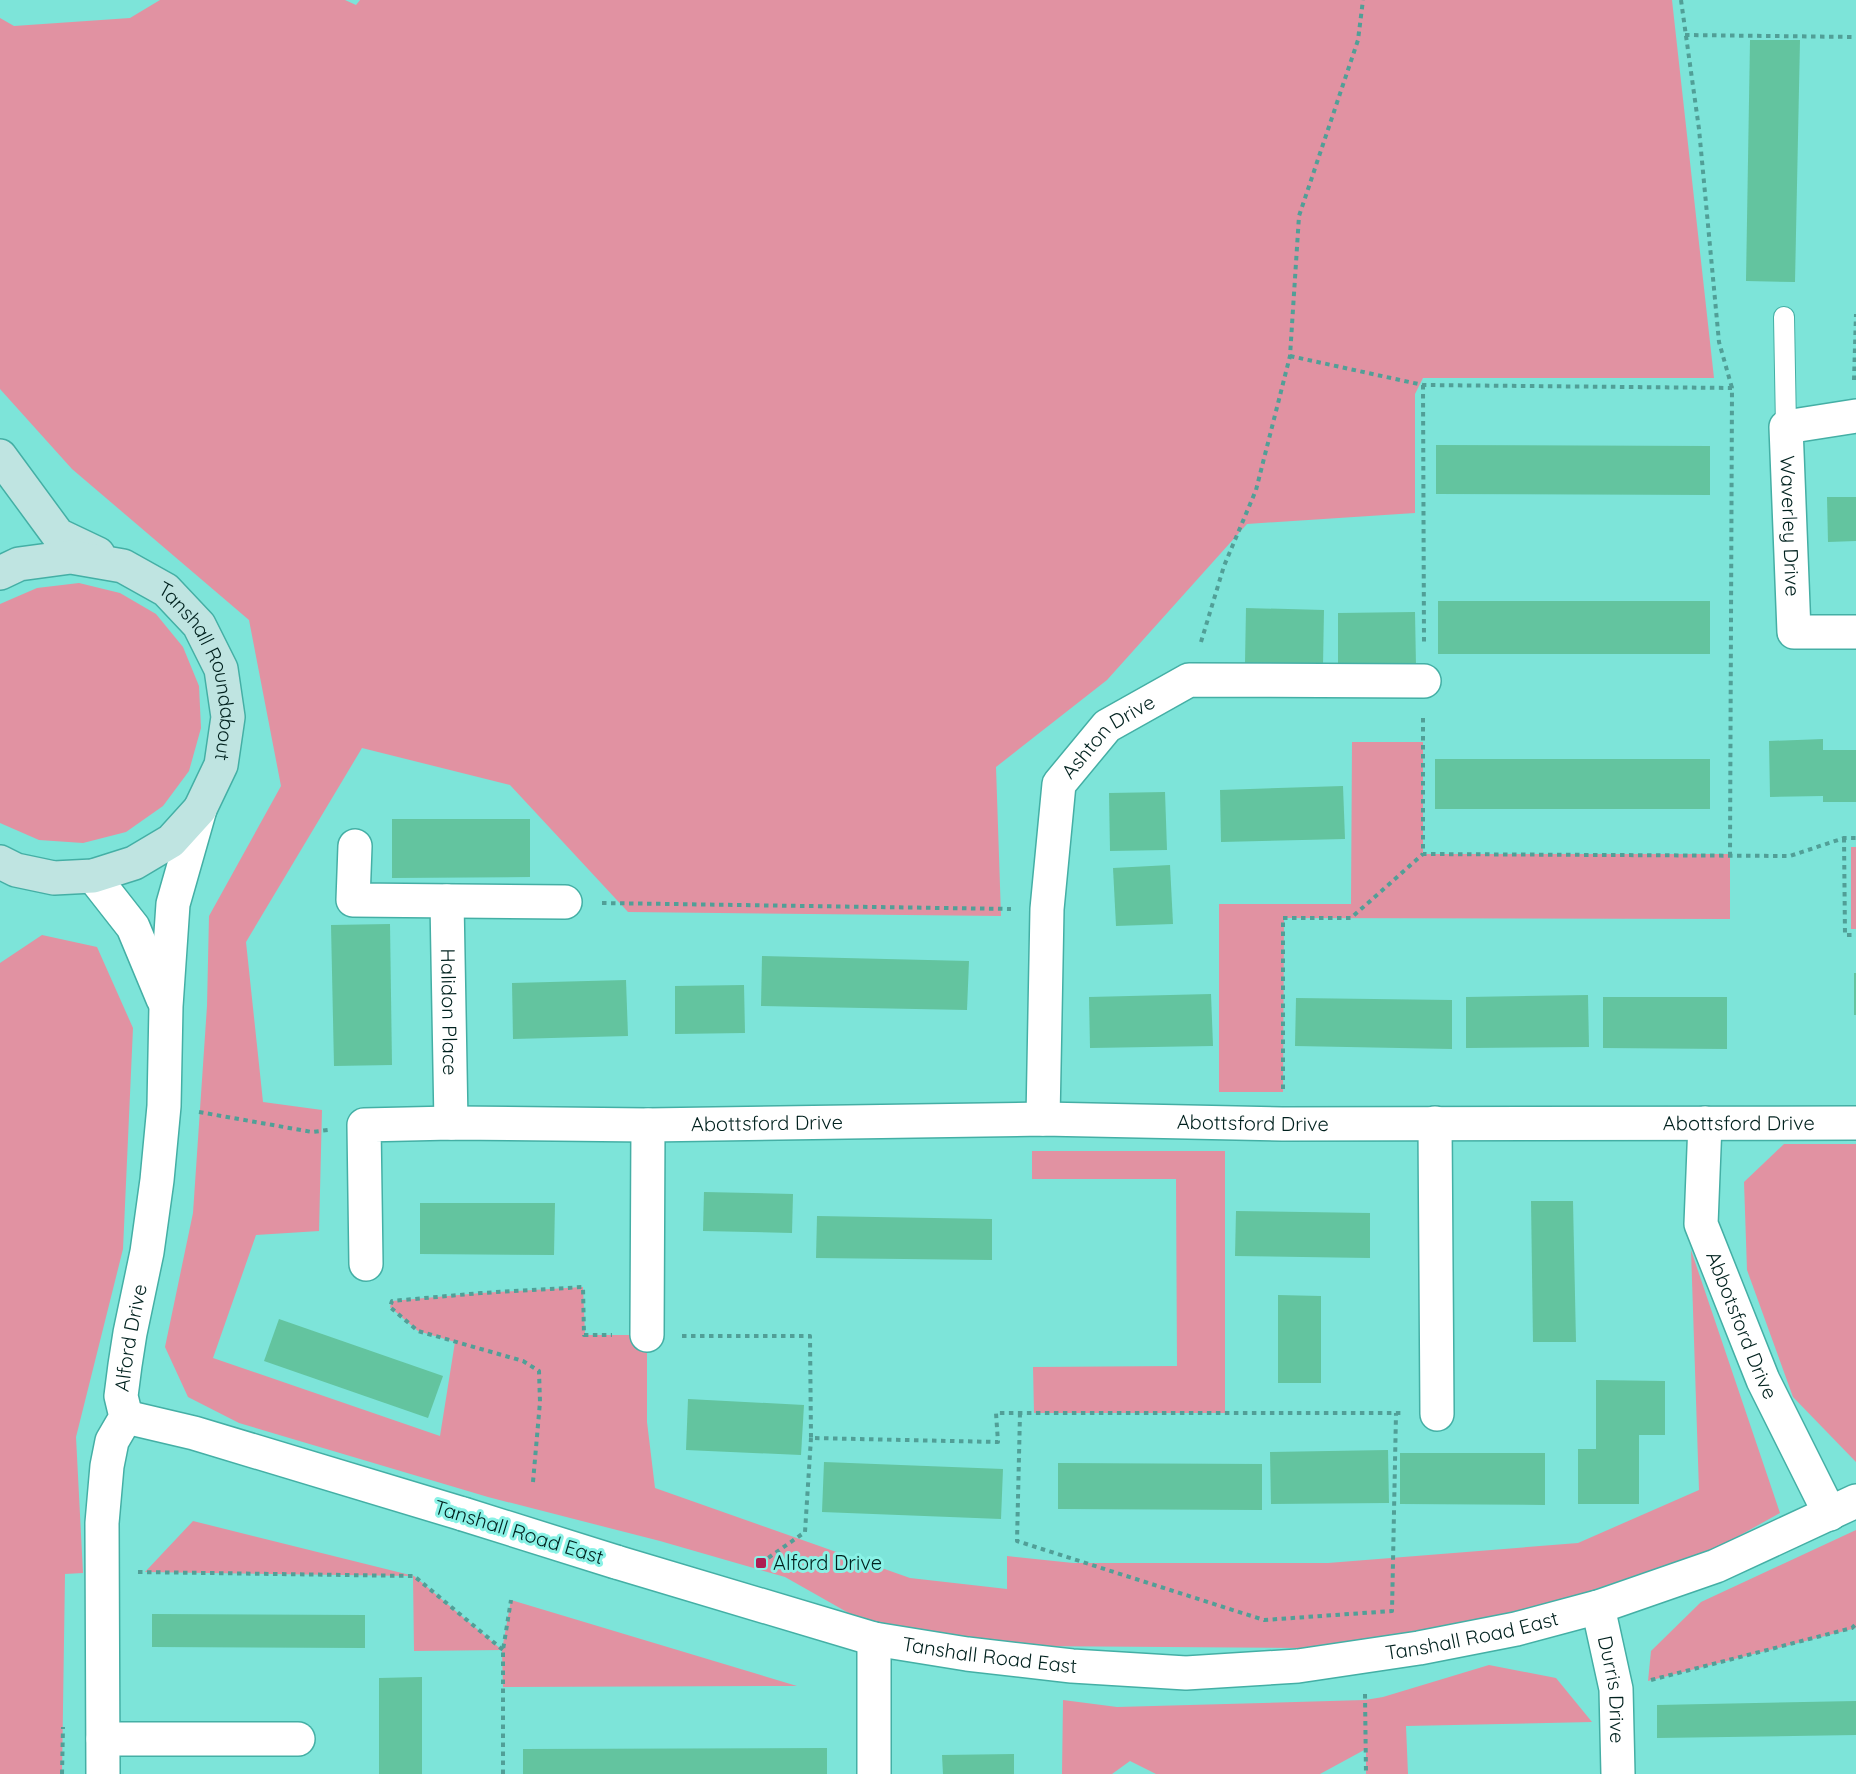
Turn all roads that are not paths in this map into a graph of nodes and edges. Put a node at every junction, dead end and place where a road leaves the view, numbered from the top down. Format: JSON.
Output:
{"nodes":[{"id":1,"x":1784,"y":317,"type":"dead end"},
{"id":2,"x":1854,"y":417,"type":"edge"},
{"id":3,"x":1786,"y":427,"type":"junction"},
{"id":4,"x":0,"y":456,"type":"edge"},
{"id":5,"x":123,"y":566,"type":"junction"},
{"id":6,"x":0,"y":573,"type":"edge"},
{"id":7,"x":1856,"y":632,"type":"edge"},
{"id":8,"x":1424,"y":681,"type":"road end"},
{"id":9,"x":200,"y":809,"type":"junction"},
{"id":10,"x":355,"y":846,"type":"dead end"},
{"id":11,"x":5,"y":872,"type":"edge"},
{"id":12,"x":93,"y":876,"type":"junction"},
{"id":13,"x":447,"y":901,"type":"junction"},
{"id":14,"x":565,"y":902,"type":"road end"},
{"id":15,"x":166,"y":1006,"type":"junction"},
{"id":16,"x":1043,"y":1119,"type":"junction"},
{"id":17,"x":451,"y":1123,"type":"junction"},
{"id":18,"x":1435,"y":1123,"type":"junction"},
{"id":19,"x":1705,"y":1123,"type":"junction"},
{"id":20,"x":1856,"y":1123,"type":"edge"},
{"id":21,"x":648,"y":1125,"type":"junction"},
{"id":22,"x":366,"y":1264,"type":"dead end"},
{"id":23,"x":647,"y":1335,"type":"road end"},
{"id":24,"x":1437,"y":1414,"type":"road end"},
{"id":25,"x":126,"y":1417,"type":"junction"},
{"id":26,"x":1843,"y":1507,"type":"edge"},
{"id":27,"x":1598,"y":1607,"type":"junction"},
{"id":28,"x":874,"y":1639,"type":"junction"},
{"id":29,"x":102,"y":1739,"type":"junction"},
{"id":30,"x":298,"y":1739,"type":"dead end"},
{"id":31,"x":103,"y":1774,"type":"edge"},
{"id":32,"x":874,"y":1774,"type":"edge"},
{"id":33,"x":1618,"y":1774,"type":"edge"}],
"edges":[{"from":1,"to":3,"type":"lane"},
{"from":2,"to":3,"type":"street","name":"Waverley Drive"},
{"from":3,"to":7,"type":"street","name":"Waverley Drive"},
{"from":4,"to":5,"type":"main road"},
{"from":5,"to":6,"type":"main road","name":"Tanshall Roundabout"},
{"from":5,"to":9,"type":"main road","name":"Tanshall Roundabout"},
{"from":8,"to":16,"type":"street","name":"Ashton Drive"},
{"from":9,"to":12,"type":"main road","name":"Tanshall Roundabout"},
{"from":9,"to":15,"type":"street","name":"Alford Drive"},
{"from":10,"to":13,"type":"street"},
{"from":11,"to":12,"type":"main road","name":"Tanshall Roundabout"},
{"from":12,"to":15,"type":"street"},
{"from":13,"to":14,"type":"street"},
{"from":13,"to":17,"type":"street","name":"Halidon Place"},
{"from":15,"to":25,"type":"street","name":"Alford Drive"},
{"from":16,"to":18,"type":"street","name":"Abottsford Drive"},
{"from":16,"to":21,"type":"street","name":"Abottsford Drive"},
{"from":17,"to":21,"type":"street","name":"Abottsford Drive"},
{"from":17,"to":22,"type":"street","name":"Abottsford Drive"},
{"from":18,"to":19,"type":"street","name":"Abottsford Drive"},
{"from":18,"to":24,"type":"street"},
{"from":19,"to":20,"type":"street","name":"Abottsford Drive"},
{"from":19,"to":26,"type":"street","name":"Abbotsford Drive"},
{"from":21,"to":23,"type":"street"},
{"from":25,"to":28,"type":"street","name":"Tanshall Road East","bridge":true},
{"from":25,"to":29,"type":"street","name":"Alford Drive"},
{"from":26,"to":27,"type":"street","name":"Tanshall Road East"},
{"from":27,"to":28,"type":"street","name":"Tanshall Road East"},
{"from":27,"to":33,"type":"street","name":"Durris Drive"},
{"from":28,"to":32,"type":"street"},
{"from":29,"to":30,"type":"street"},
{"from":29,"to":31,"type":"street","name":"Alford Drive"}]}
